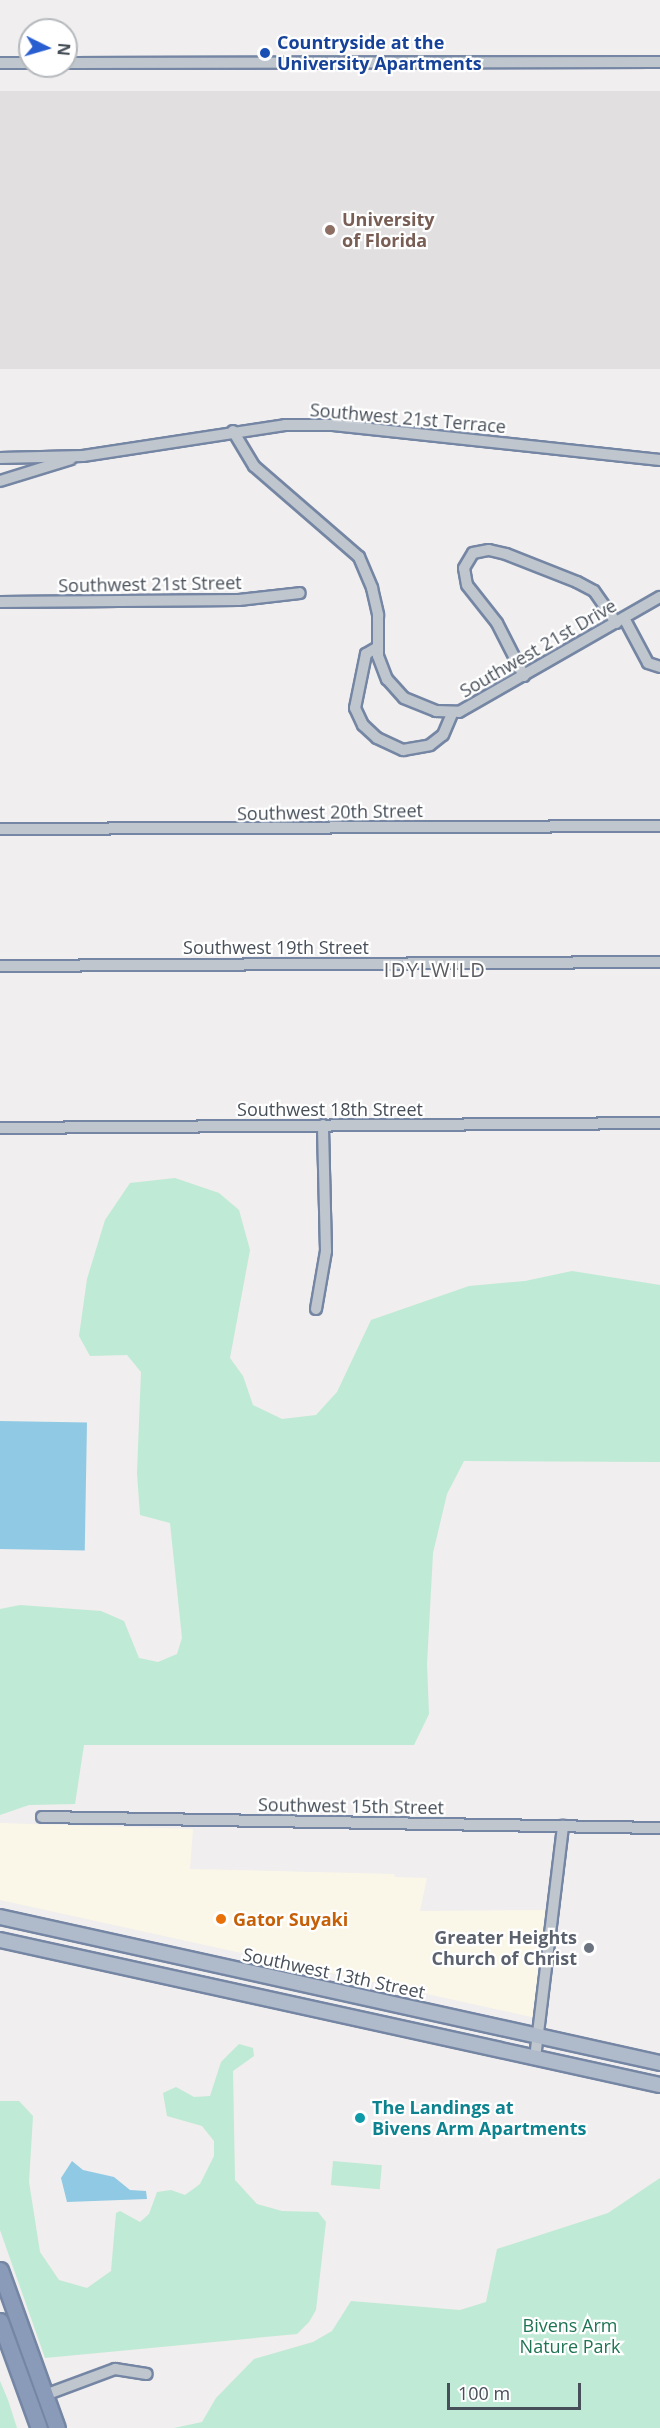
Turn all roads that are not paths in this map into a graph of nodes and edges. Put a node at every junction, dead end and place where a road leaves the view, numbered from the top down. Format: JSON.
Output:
{"nodes":[{"id":1,"x":660,"y":62,"type":"edge"},
{"id":2,"x":0,"y":63,"type":"edge"},
{"id":3,"x":18,"y":63,"type":"edge"},
{"id":4,"x":78,"y":63,"type":"edge"},
{"id":5,"x":233,"y":431,"type":"junction"},
{"id":6,"x":83,"y":456,"type":"junction"},
{"id":7,"x":0,"y":458,"type":"edge"},
{"id":8,"x":660,"y":460,"type":"edge"},
{"id":9,"x":0,"y":481,"type":"edge"},
{"id":10,"x":300,"y":593,"type":"dead end"},
{"id":11,"x":660,"y":597,"type":"edge"},
{"id":12,"x":0,"y":602,"type":"edge"},
{"id":13,"x":620,"y":620,"type":"junction"},
{"id":14,"x":378,"y":647,"type":"junction"},
{"id":15,"x":660,"y":667,"type":"edge"},
{"id":16,"x":524,"y":676,"type":"junction"},
{"id":17,"x":453,"y":712,"type":"junction"},
{"id":18,"x":660,"y":826,"type":"edge"},
{"id":19,"x":0,"y":829,"type":"edge"},
{"id":20,"x":660,"y":962,"type":"edge"},
{"id":21,"x":0,"y":966,"type":"edge"},
{"id":22,"x":660,"y":1123,"type":"edge"},
{"id":23,"x":323,"y":1125,"type":"junction"},
{"id":24,"x":0,"y":1128,"type":"edge"},
{"id":25,"x":316,"y":1309,"type":"dead end"},
{"id":26,"x":42,"y":1817,"type":"dead end"},
{"id":27,"x":563,"y":1827,"type":"junction"},
{"id":28,"x":660,"y":1828,"type":"edge"},
{"id":29,"x":0,"y":1917,"type":"edge"},
{"id":30,"x":0,"y":1940,"type":"edge"},
{"id":31,"x":189,"y":1959,"type":"junction"},
{"id":32,"x":179,"y":1979,"type":"junction"},
{"id":33,"x":402,"y":2006,"type":"junction"},
{"id":34,"x":396,"y":2027,"type":"junction"},
{"id":35,"x":539,"y":2036,"type":"junction"},
{"id":36,"x":535,"y":2058,"type":"junction"},
{"id":37,"x":660,"y":2063,"type":"edge"},
{"id":38,"x":660,"y":2085,"type":"edge"},
{"id":39,"x":0,"y":2270,"type":"edge"},
{"id":40,"x":0,"y":2321,"type":"edge"},
{"id":41,"x":147,"y":2373,"type":"dead end"},
{"id":42,"x":45,"y":2395,"type":"junction"},
{"id":43,"x":39,"y":2428,"type":"edge"},
{"id":44,"x":57,"y":2428,"type":"edge"}],
"edges":[{"from":1,"to":4,"type":"street"},
{"from":2,"to":3,"type":"street"},
{"from":5,"to":6,"type":"street","name":"Southwest 21st Terrace"},
{"from":5,"to":8,"type":"street","name":"Southwest 21st Terrace"},
{"from":5,"to":14,"type":"street","name":"Southwest 21st Drive"},
{"from":6,"to":7,"type":"street","name":"Southwest 21st Terrace"},
{"from":6,"to":9,"type":"street","name":"Southwest 21st Terrace"},
{"from":10,"to":12,"type":"street","name":"Southwest 21st Street"},
{"from":11,"to":13,"type":"street","name":"Southwest 21st Drive"},
{"from":13,"to":15,"type":"street"},
{"from":13,"to":16,"type":"street","name":"Southwest 21st Drive"},
{"from":13,"to":16,"type":"street"},
{"from":14,"to":17,"type":"street","name":"Southwest 21st Drive"},
{"from":14,"to":17,"type":"street"},
{"from":16,"to":17,"type":"street","name":"Southwest 21st Drive"},
{"from":18,"to":19,"type":"street","name":"Southwest 20th Street"},
{"from":20,"to":21,"type":"street","name":"Southwest 19th Street"},
{"from":22,"to":23,"type":"street","name":"Southwest 18th Street"},
{"from":23,"to":24,"type":"street","name":"Southwest 18th Street"},
{"from":23,"to":25,"type":"street"},
{"from":26,"to":27,"type":"street","name":"Southwest 15th Street"},
{"from":27,"to":28,"type":"street","name":"Southwest 15th Street"},
{"from":27,"to":35,"type":"street"},
{"from":29,"to":31,"type":"main road","name":"Southwest 13th Street"},
{"from":30,"to":32,"type":"main road"},
{"from":31,"to":32,"type":"main road"},
{"from":31,"to":33,"type":"main road","name":"Southwest 13th Street"},
{"from":32,"to":34,"type":"main road"},
{"from":33,"to":34,"type":"main road"},
{"from":33,"to":35,"type":"main road","name":"Southwest 13th Street"},
{"from":34,"to":36,"type":"main road"},
{"from":35,"to":36,"type":"street"},
{"from":35,"to":37,"type":"main road","name":"Southwest 13th Street"},
{"from":36,"to":38,"type":"main road"},
{"from":39,"to":42,"type":"highway"},
{"from":40,"to":43,"type":"highway"},
{"from":41,"to":42,"type":"street"},
{"from":42,"to":44,"type":"highway"}]}
